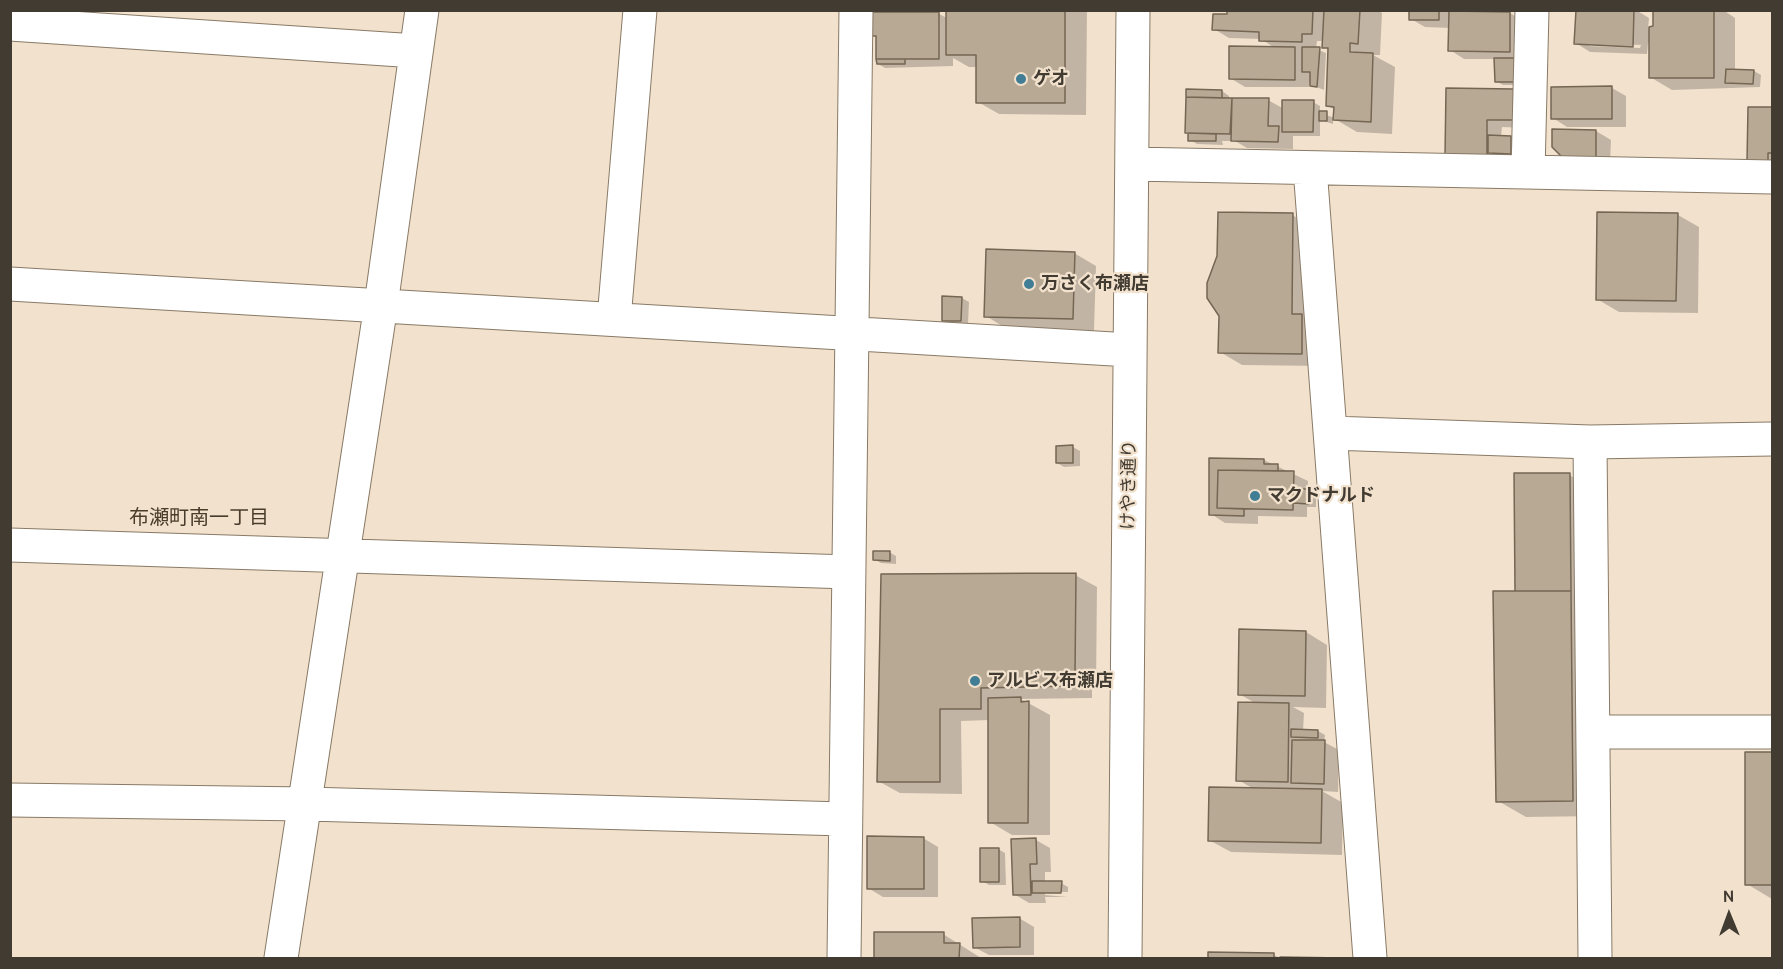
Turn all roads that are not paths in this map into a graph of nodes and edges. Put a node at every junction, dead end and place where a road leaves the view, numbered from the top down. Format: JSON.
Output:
{"nodes":[{"id":1,"x":422,"y":10,"type":"edge"},
{"id":2,"x":640,"y":10,"type":"edge"},
{"id":3,"x":856,"y":10,"type":"edge"},
{"id":4,"x":1133,"y":10,"type":"edge"},
{"id":5,"x":1532,"y":10,"type":"edge"},
{"id":6,"x":10,"y":24,"type":"edge"},
{"id":7,"x":416,"y":51,"type":"junction"},
{"id":8,"x":1132,"y":164,"type":"junction"},
{"id":9,"x":1310,"y":168,"type":"junction"},
{"id":10,"x":1527,"y":172,"type":"junction"},
{"id":11,"x":1773,"y":177,"type":"edge"},
{"id":12,"x":10,"y":284,"type":"edge"},
{"id":13,"x":381,"y":305,"type":"junction"},
{"id":14,"x":614,"y":319,"type":"junction"},
{"id":15,"x":852,"y":333,"type":"junction"},
{"id":16,"x":1130,"y":350,"type":"junction"},
{"id":17,"x":1331,"y":433,"type":"junction"},
{"id":18,"x":1773,"y":440,"type":"edge"},
{"id":19,"x":1590,"y":442,"type":"junction"},
{"id":20,"x":10,"y":545,"type":"edge"},
{"id":21,"x":342,"y":556,"type":"junction"},
{"id":22,"x":849,"y":572,"type":"junction"},
{"id":23,"x":1594,"y":732,"type":"junction"},
{"id":24,"x":1773,"y":732,"type":"edge"},
{"id":25,"x":10,"y":800,"type":"edge"},
{"id":26,"x":307,"y":804,"type":"junction"},
{"id":27,"x":844,"y":819,"type":"junction"},
{"id":28,"x":281,"y":958,"type":"edge"},
{"id":29,"x":844,"y":958,"type":"edge"},
{"id":30,"x":1125,"y":958,"type":"edge"},
{"id":31,"x":1370,"y":958,"type":"edge"},
{"id":32,"x":1595,"y":958,"type":"edge"}],
"edges":[{"from":1,"to":7,"type":"street"},
{"from":2,"to":14,"type":"street"},
{"from":3,"to":15,"type":"street"},
{"from":4,"to":8,"type":"street","name":"けやき通り"},
{"from":5,"to":10,"type":"street"},
{"from":6,"to":7,"type":"street"},
{"from":7,"to":13,"type":"street"},
{"from":8,"to":9,"type":"street"},
{"from":8,"to":16,"type":"street","name":"けやき通り"},
{"from":9,"to":10,"type":"street"},
{"from":9,"to":17,"type":"street"},
{"from":10,"to":11,"type":"street"},
{"from":12,"to":13,"type":"street"},
{"from":13,"to":14,"type":"street"},
{"from":13,"to":21,"type":"street"},
{"from":14,"to":15,"type":"street"},
{"from":15,"to":16,"type":"street"},
{"from":15,"to":22,"type":"street"},
{"from":16,"to":30,"type":"street","name":"けやき通り"},
{"from":17,"to":19,"type":"street"},
{"from":17,"to":31,"type":"street"},
{"from":18,"to":19,"type":"street"},
{"from":19,"to":23,"type":"street"},
{"from":20,"to":21,"type":"street"},
{"from":21,"to":22,"type":"street"},
{"from":21,"to":26,"type":"street"},
{"from":22,"to":27,"type":"street"},
{"from":23,"to":24,"type":"street"},
{"from":23,"to":32,"type":"street"},
{"from":25,"to":26,"type":"street"},
{"from":26,"to":27,"type":"street"},
{"from":26,"to":28,"type":"street"},
{"from":27,"to":29,"type":"street"}]}
